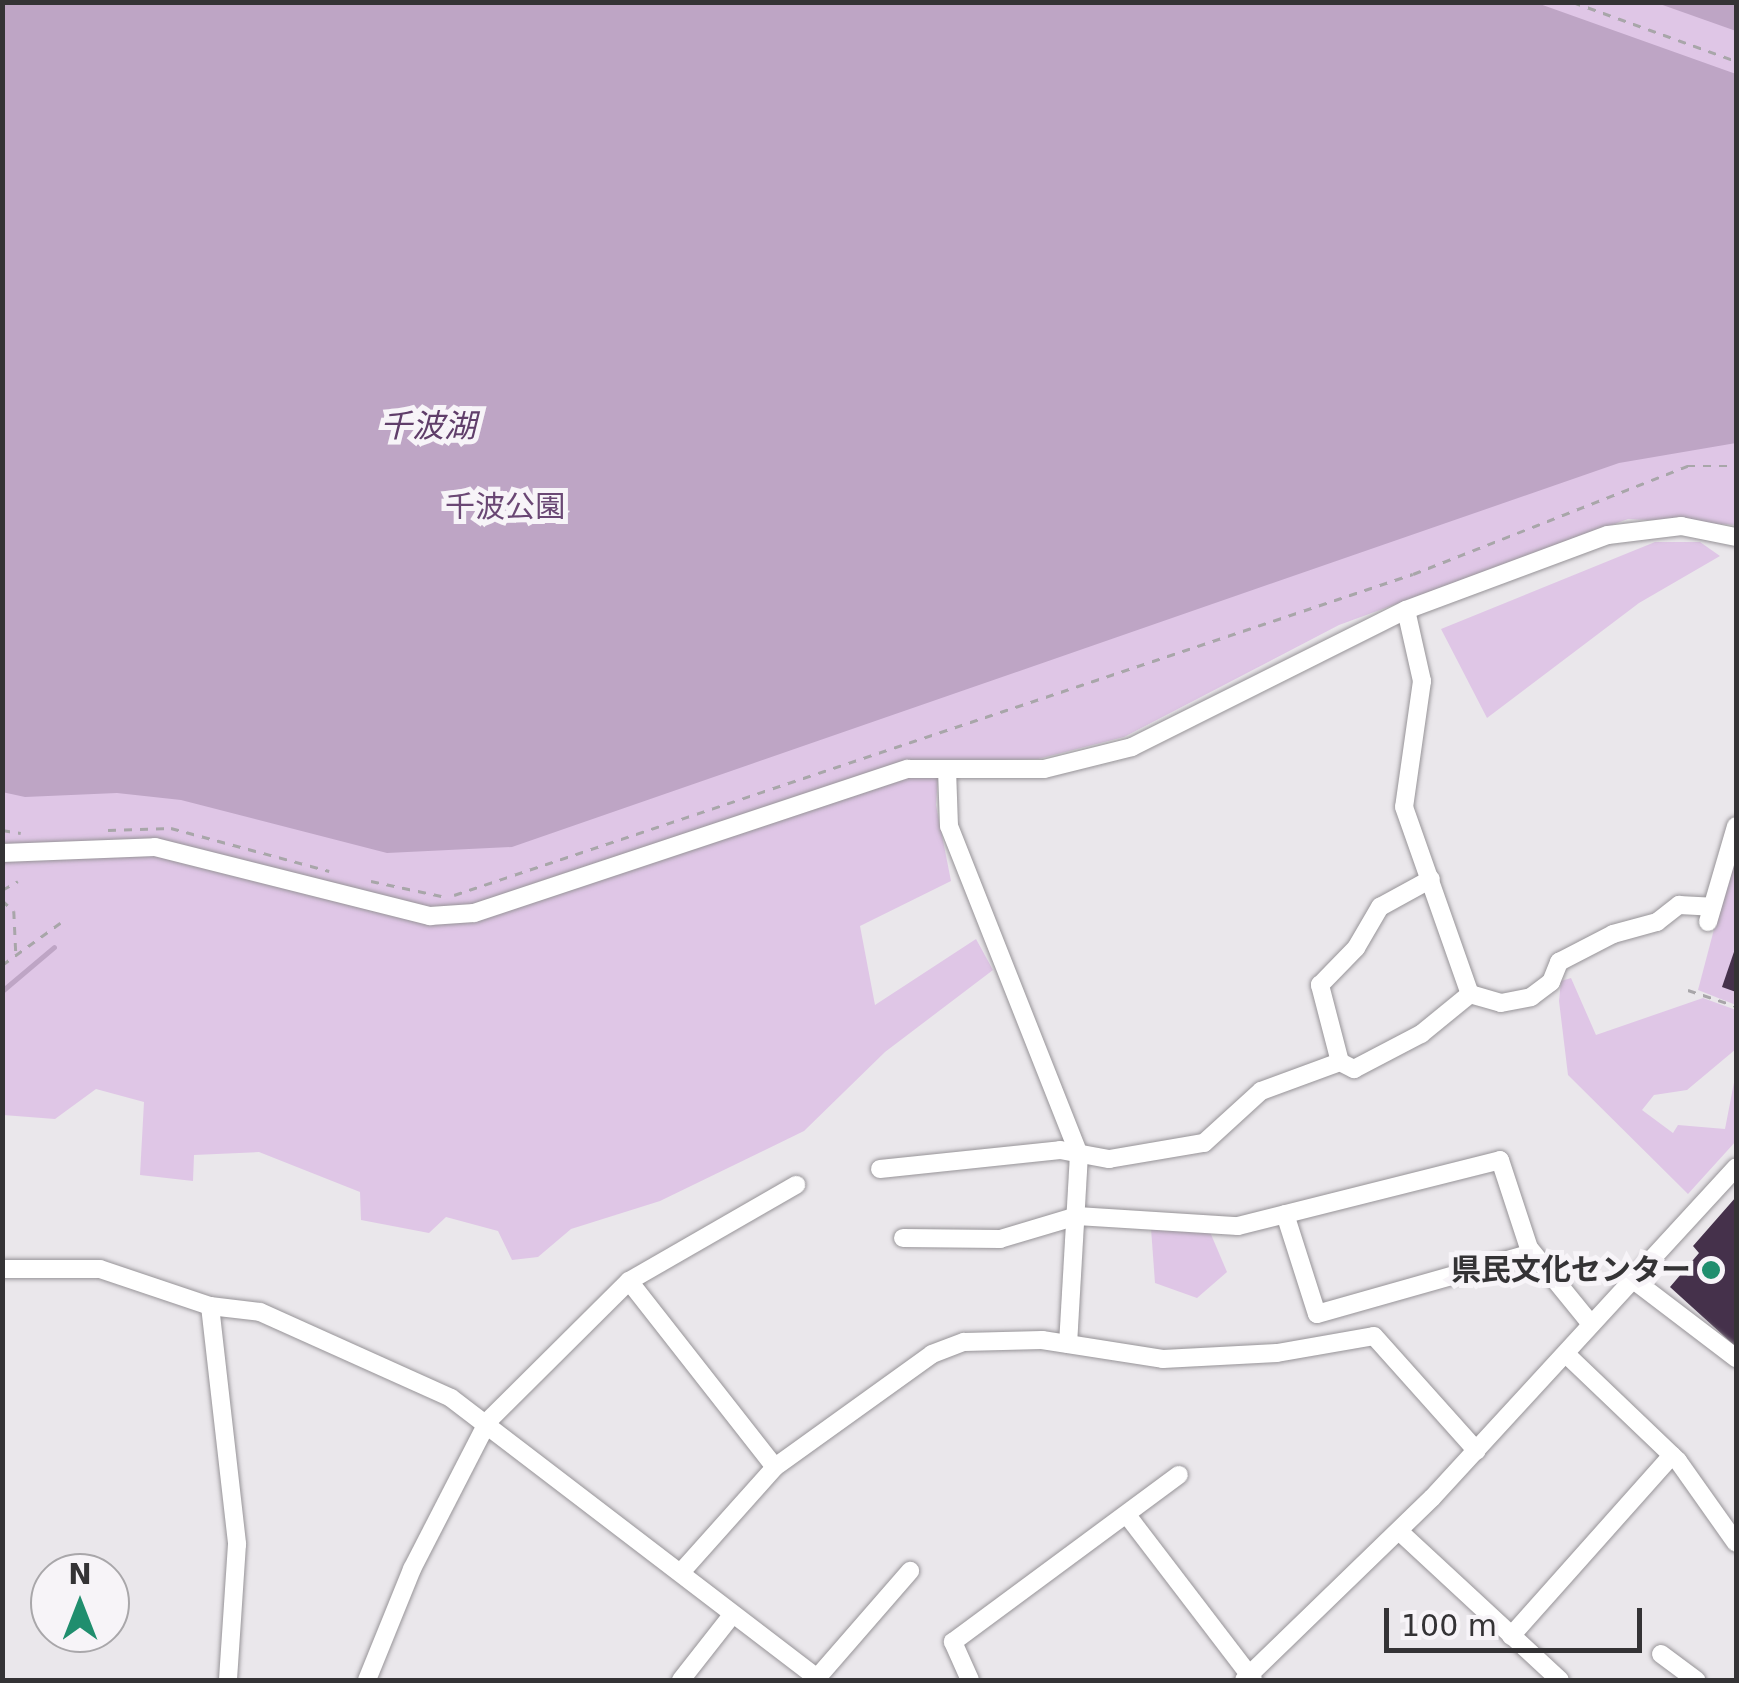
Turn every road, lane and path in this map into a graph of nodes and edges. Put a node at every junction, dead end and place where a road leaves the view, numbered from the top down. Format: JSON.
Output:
{"nodes":[{"id":1,"x":1573,"y":2,"type":"edge"},
{"id":2,"x":1736,"y":60,"type":"edge"},
{"id":3,"x":1736,"y":466,"type":"edge"},
{"id":4,"x":1736,"y":536,"type":"edge"},
{"id":5,"x":1406,"y":610,"type":"junction"},
{"id":6,"x":947,"y":770,"type":"junction"},
{"id":7,"x":1736,"y":826,"type":"edge"},
{"id":8,"x":2,"y":830,"type":"edge"},
{"id":9,"x":92,"y":832,"type":"dead end"},
{"id":10,"x":29,"y":834,"type":"dead end"},
{"id":11,"x":2,"y":853,"type":"edge"},
{"id":12,"x":339,"y":874,"type":"dead end"},
{"id":13,"x":358,"y":879,"type":"dead end"},
{"id":14,"x":1430,"y":879,"type":"junction"},
{"id":15,"x":18,"y":881,"type":"dead end"},
{"id":16,"x":2,"y":890,"type":"edge"},
{"id":17,"x":2,"y":900,"type":"edge"},
{"id":18,"x":60,"y":922,"type":"dead end"},
{"id":19,"x":16,"y":955,"type":"junction"},
{"id":20,"x":2,"y":965,"type":"edge"},
{"id":21,"x":1688,"y":990,"type":"dead end"},
{"id":22,"x":1470,"y":994,"type":"junction"},
{"id":23,"x":1736,"y":1006,"type":"edge"},
{"id":24,"x":1340,"y":1062,"type":"junction"},
{"id":25,"x":1079,"y":1154,"type":"junction"},
{"id":26,"x":1736,"y":1168,"type":"edge"},
{"id":27,"x":880,"y":1169,"type":"dead end"},
{"id":28,"x":796,"y":1185,"type":"dead end"},
{"id":29,"x":1285,"y":1214,"type":"junction"},
{"id":30,"x":1077,"y":1216,"type":"junction"},
{"id":31,"x":904,"y":1238,"type":"dead end"},
{"id":32,"x":1532,"y":1253,"type":"junction"},
{"id":33,"x":2,"y":1269,"type":"edge"},
{"id":34,"x":1631,"y":1278,"type":"junction"},
{"id":35,"x":629,"y":1280,"type":"junction"},
{"id":36,"x":210,"y":1306,"type":"junction"},
{"id":37,"x":1592,"y":1324,"type":"junction"},
{"id":38,"x":1068,"y":1344,"type":"junction"},
{"id":39,"x":1566,"y":1354,"type":"junction"},
{"id":40,"x":1736,"y":1358,"type":"edge"},
{"id":41,"x":488,"y":1421,"type":"junction"},
{"id":42,"x":1476,"y":1451,"type":"junction"},
{"id":43,"x":1672,"y":1455,"type":"junction"},
{"id":44,"x":775,"y":1468,"type":"junction"},
{"id":45,"x":1179,"y":1475,"type":"dead end"},
{"id":46,"x":1127,"y":1515,"type":"junction"},
{"id":47,"x":1400,"y":1532,"type":"junction"},
{"id":48,"x":1736,"y":1543,"type":"edge"},
{"id":49,"x":683,"y":1570,"type":"junction"},
{"id":50,"x":910,"y":1572,"type":"dead end"},
{"id":51,"x":732,"y":1615,"type":"junction"},
{"id":52,"x":1511,"y":1636,"type":"junction"},
{"id":53,"x":1661,"y":1654,"type":"dead end"},
{"id":54,"x":1248,"y":1679,"type":"edge"},
{"id":55,"x":228,"y":1680,"type":"edge"},
{"id":56,"x":367,"y":1680,"type":"edge"},
{"id":57,"x":681,"y":1680,"type":"edge"},
{"id":58,"x":818,"y":1680,"type":"edge"},
{"id":59,"x":970,"y":1680,"type":"edge"},
{"id":60,"x":1560,"y":1680,"type":"edge"},
{"id":61,"x":1696,"y":1680,"type":"edge"}],
"edges":[{"from":1,"to":2,"type":"path"},
{"from":3,"to":13,"type":"path"},
{"from":4,"to":5,"type":"street"},
{"from":5,"to":6,"type":"street"},
{"from":5,"to":14,"type":"street"},
{"from":6,"to":11,"type":"street"},
{"from":6,"to":25,"type":"street"},
{"from":7,"to":22,"type":"street"},
{"from":8,"to":10,"type":"path"},
{"from":9,"to":12,"type":"path"},
{"from":14,"to":22,"type":"street"},
{"from":14,"to":24,"type":"street"},
{"from":15,"to":16,"type":"path"},
{"from":17,"to":19,"type":"path"},
{"from":18,"to":19,"type":"path"},
{"from":19,"to":20,"type":"path"},
{"from":21,"to":23,"type":"path"},
{"from":22,"to":24,"type":"street"},
{"from":24,"to":25,"type":"street"},
{"from":25,"to":27,"type":"street"},
{"from":25,"to":30,"type":"street"},
{"from":26,"to":34,"type":"street"},
{"from":28,"to":35,"type":"street"},
{"from":29,"to":30,"type":"street"},
{"from":29,"to":32,"type":"street"},
{"from":29,"to":32,"type":"street"},
{"from":30,"to":31,"type":"street"},
{"from":30,"to":38,"type":"street"},
{"from":32,"to":37,"type":"street"},
{"from":33,"to":36,"type":"street"},
{"from":34,"to":37,"type":"street"},
{"from":34,"to":40,"type":"street"},
{"from":35,"to":41,"type":"street"},
{"from":35,"to":44,"type":"street"},
{"from":36,"to":41,"type":"street"},
{"from":36,"to":55,"type":"street"},
{"from":37,"to":39,"type":"street"},
{"from":38,"to":42,"type":"street"},
{"from":38,"to":44,"type":"street"},
{"from":39,"to":42,"type":"street"},
{"from":39,"to":43,"type":"street"},
{"from":41,"to":49,"type":"street"},
{"from":41,"to":56,"type":"street"},
{"from":42,"to":47,"type":"street"},
{"from":43,"to":48,"type":"street"},
{"from":43,"to":52,"type":"street"},
{"from":44,"to":49,"type":"street"},
{"from":45,"to":46,"type":"street"},
{"from":46,"to":54,"type":"street"},
{"from":46,"to":59,"type":"street"},
{"from":47,"to":52,"type":"street"},
{"from":47,"to":54,"type":"street"},
{"from":49,"to":51,"type":"street"},
{"from":50,"to":58,"type":"street"},
{"from":51,"to":57,"type":"street"},
{"from":51,"to":58,"type":"street"},
{"from":52,"to":60,"type":"street"},
{"from":53,"to":61,"type":"street"}]}
